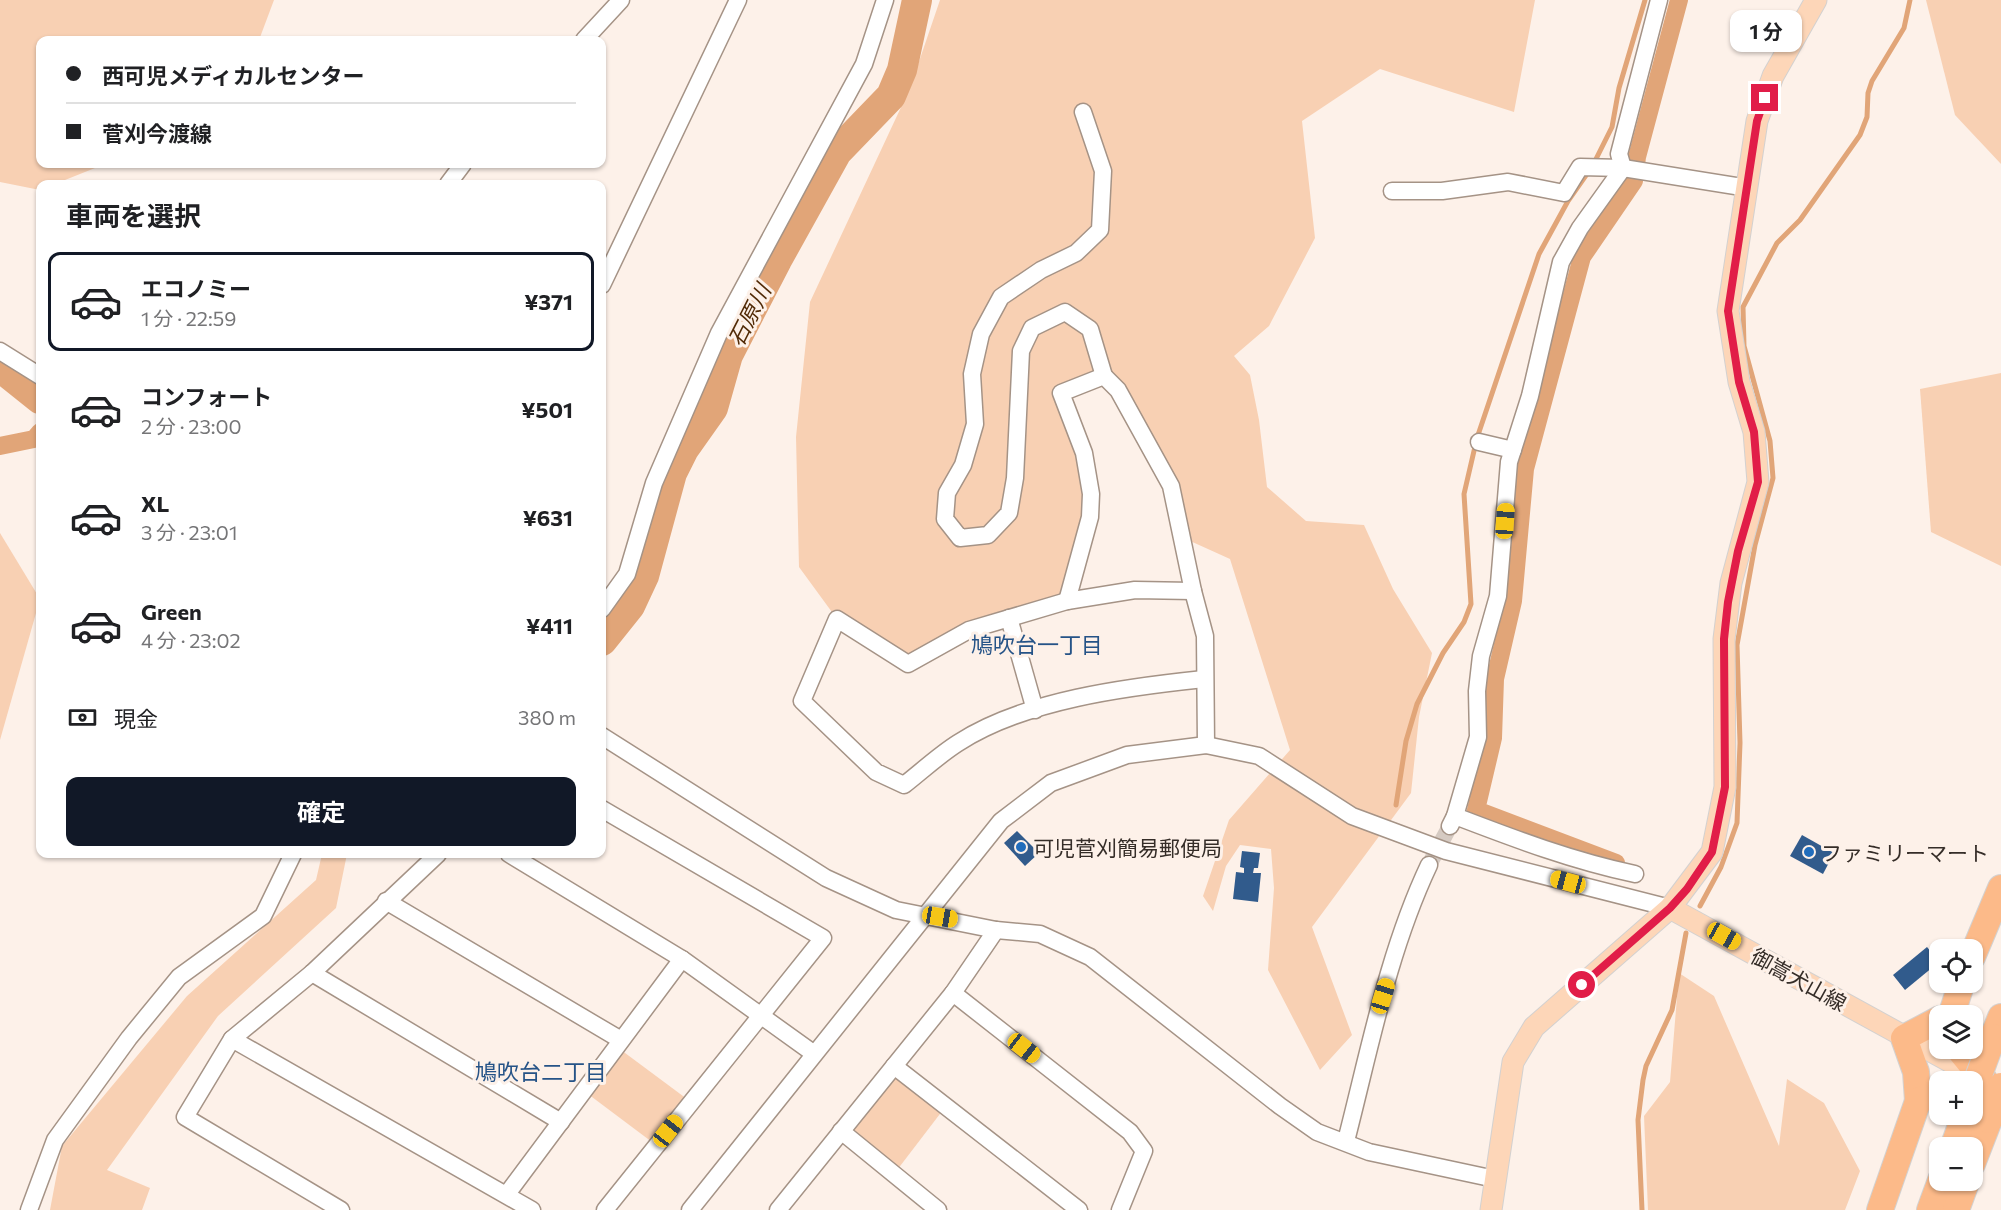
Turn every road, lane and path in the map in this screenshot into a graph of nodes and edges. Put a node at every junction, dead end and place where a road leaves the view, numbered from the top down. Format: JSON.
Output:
{"nodes":[{"id":1,"x":621,"y":0,"type":"edge"},
{"id":2,"x":738,"y":0,"type":"edge"},
{"id":3,"x":885,"y":0,"type":"edge"},
{"id":4,"x":1659,"y":0,"type":"edge"},
{"id":5,"x":1816,"y":0,"type":"edge"},
{"id":6,"x":588,"y":36,"type":"edge"},
{"id":7,"x":1083,"y":112,"type":"dead end"},
{"id":8,"x":1623,"y":168,"type":"junction"},
{"id":9,"x":1748,"y":188,"type":"junction"},
{"id":10,"x":1392,"y":191,"type":"dead end"},
{"id":11,"x":606,"y":277,"type":"edge"},
{"id":12,"x":0,"y":351,"type":"edge"},
{"id":13,"x":36,"y":374,"type":"edge"},
{"id":14,"x":1104,"y":376,"type":"junction"},
{"id":15,"x":1479,"y":442,"type":"dead end"},
{"id":16,"x":1513,"y":450,"type":"junction"},
{"id":17,"x":1193,"y":591,"type":"junction"},
{"id":18,"x":1067,"y":601,"type":"junction"},
{"id":19,"x":606,"y":603,"type":"edge"},
{"id":20,"x":1009,"y":618,"type":"junction"},
{"id":21,"x":1204,"y":679,"type":"junction"},
{"id":22,"x":1035,"y":711,"type":"junction"},
{"id":23,"x":606,"y":739,"type":"edge"},
{"id":24,"x":1206,"y":745,"type":"junction"},
{"id":25,"x":606,"y":811,"type":"edge"},
{"id":26,"x":291,"y":858,"type":"edge"},
{"id":27,"x":434,"y":858,"type":"edge"},
{"id":28,"x":516,"y":858,"type":"edge"},
{"id":29,"x":1429,"y":865,"type":"tunnel mouth"},
{"id":30,"x":1635,"y":874,"type":"dead end"},
{"id":31,"x":2001,"y":888,"type":"edge"},
{"id":32,"x":386,"y":901,"type":"junction"},
{"id":33,"x":1670,"y":908,"type":"junction"},
{"id":34,"x":926,"y":915,"type":"junction"},
{"id":35,"x":996,"y":930,"type":"junction"},
{"id":36,"x":1980,"y":939,"type":"edge"},
{"id":37,"x":682,"y":959,"type":"junction"},
{"id":38,"x":312,"y":973,"type":"junction"},
{"id":39,"x":953,"y":993,"type":"junction"},
{"id":40,"x":761,"y":1014,"type":"junction"},
{"id":41,"x":1929,"y":1024,"type":"edge"},
{"id":42,"x":1997,"y":1027,"type":"edge"},
{"id":43,"x":1904,"y":1038,"type":"junction"},
{"id":44,"x":232,"y":1039,"type":"junction"},
{"id":45,"x":621,"y":1040,"type":"junction"},
{"id":46,"x":813,"y":1053,"type":"junction"},
{"id":47,"x":1966,"y":1059,"type":"edge"},
{"id":48,"x":894,"y":1066,"type":"junction"},
{"id":49,"x":1986,"y":1086,"type":"edge"},
{"id":50,"x":1929,"y":1096,"type":"edge"},
{"id":51,"x":561,"y":1122,"type":"junction"},
{"id":52,"x":1971,"y":1125,"type":"edge"},
{"id":53,"x":841,"y":1131,"type":"junction"},
{"id":54,"x":1962,"y":1137,"type":"edge"},
{"id":55,"x":1346,"y":1141,"type":"junction"},
{"id":56,"x":1495,"y":1179,"type":"junction"},
{"id":57,"x":1937,"y":1191,"type":"edge"},
{"id":58,"x":1962,"y":1191,"type":"edge"},
{"id":59,"x":507,"y":1194,"type":"junction"},
{"id":60,"x":784,"y":1208,"type":"edge"},
{"id":61,"x":29,"y":1210,"type":"edge"},
{"id":62,"x":340,"y":1210,"type":"edge"},
{"id":63,"x":532,"y":1210,"type":"edge"},
{"id":64,"x":605,"y":1210,"type":"edge"},
{"id":65,"x":690,"y":1210,"type":"edge"},
{"id":66,"x":938,"y":1210,"type":"edge"},
{"id":67,"x":1079,"y":1210,"type":"edge"},
{"id":68,"x":1120,"y":1210,"type":"edge"},
{"id":69,"x":1491,"y":1210,"type":"edge"},
{"id":70,"x":1880,"y":1210,"type":"edge"},
{"id":71,"x":1930,"y":1210,"type":"edge"},
{"id":72,"x":1956,"y":1210,"type":"edge"}],
"edges":[{"from":1,"to":6,"type":"street"},
{"from":2,"to":11,"type":"street"},
{"from":3,"to":19,"type":"street"},
{"from":4,"to":8,"type":"street"},
{"from":5,"to":9,"type":"main road"},
{"from":7,"to":14,"type":"street"},
{"from":8,"to":9,"type":"street"},
{"from":8,"to":10,"type":"street"},
{"from":8,"to":16,"type":"street"},
{"from":9,"to":33,"type":"main road"},
{"from":12,"to":13,"type":"street"},
{"from":14,"to":17,"type":"street"},
{"from":14,"to":18,"type":"street"},
{"from":15,"to":16,"type":"street"},
{"from":16,"to":30,"type":"street"},
{"from":17,"to":18,"type":"street"},
{"from":17,"to":21,"type":"street"},
{"from":18,"to":20,"type":"street"},
{"from":20,"to":22,"type":"street"},
{"from":20,"to":22,"type":"street"},
{"from":21,"to":22,"type":"street"},
{"from":21,"to":24,"type":"street"},
{"from":23,"to":34,"type":"street"},
{"from":24,"to":33,"type":"street"},
{"from":24,"to":34,"type":"street"},
{"from":25,"to":40,"type":"street"},
{"from":26,"to":61,"type":"street"},
{"from":27,"to":32,"type":"street"},
{"from":28,"to":37,"type":"street"},
{"from":29,"to":55,"type":"street"},
{"from":31,"to":36,"type":"highway"},
{"from":32,"to":38,"type":"street"},
{"from":32,"to":45,"type":"street"},
{"from":33,"to":43,"type":"main road","name":"御嵩犬山線"},
{"from":33,"to":56,"type":"main road"},
{"from":34,"to":35,"type":"street"},
{"from":34,"to":46,"type":"street"},
{"from":35,"to":39,"type":"street"},
{"from":35,"to":55,"type":"street"},
{"from":37,"to":40,"type":"street"},
{"from":37,"to":45,"type":"street"},
{"from":38,"to":44,"type":"street"},
{"from":38,"to":51,"type":"street"},
{"from":39,"to":48,"type":"street"},
{"from":39,"to":68,"type":"street"},
{"from":40,"to":46,"type":"street"},
{"from":40,"to":64,"type":"street"},
{"from":41,"to":43,"type":"highway"},
{"from":42,"to":49,"type":"highway","bridge":true},
{"from":43,"to":49,"type":"main road","name":"御嵩犬山線"},
{"from":43,"to":50,"type":"highway"},
{"from":44,"to":59,"type":"street"},
{"from":44,"to":62,"type":"street"},
{"from":45,"to":51,"type":"street"},
{"from":46,"to":65,"type":"street"},
{"from":47,"to":49,"type":"highway"},
{"from":48,"to":53,"type":"street"},
{"from":48,"to":67,"type":"street"},
{"from":50,"to":70,"type":"highway"},
{"from":51,"to":59,"type":"street"},
{"from":52,"to":54,"type":"highway"},
{"from":53,"to":60,"type":"street"},
{"from":53,"to":66,"type":"street"},
{"from":55,"to":56,"type":"street"},
{"from":56,"to":69,"type":"main road"},
{"from":57,"to":71,"type":"highway"},
{"from":58,"to":72,"type":"highway"},
{"from":59,"to":63,"type":"street"}]}
